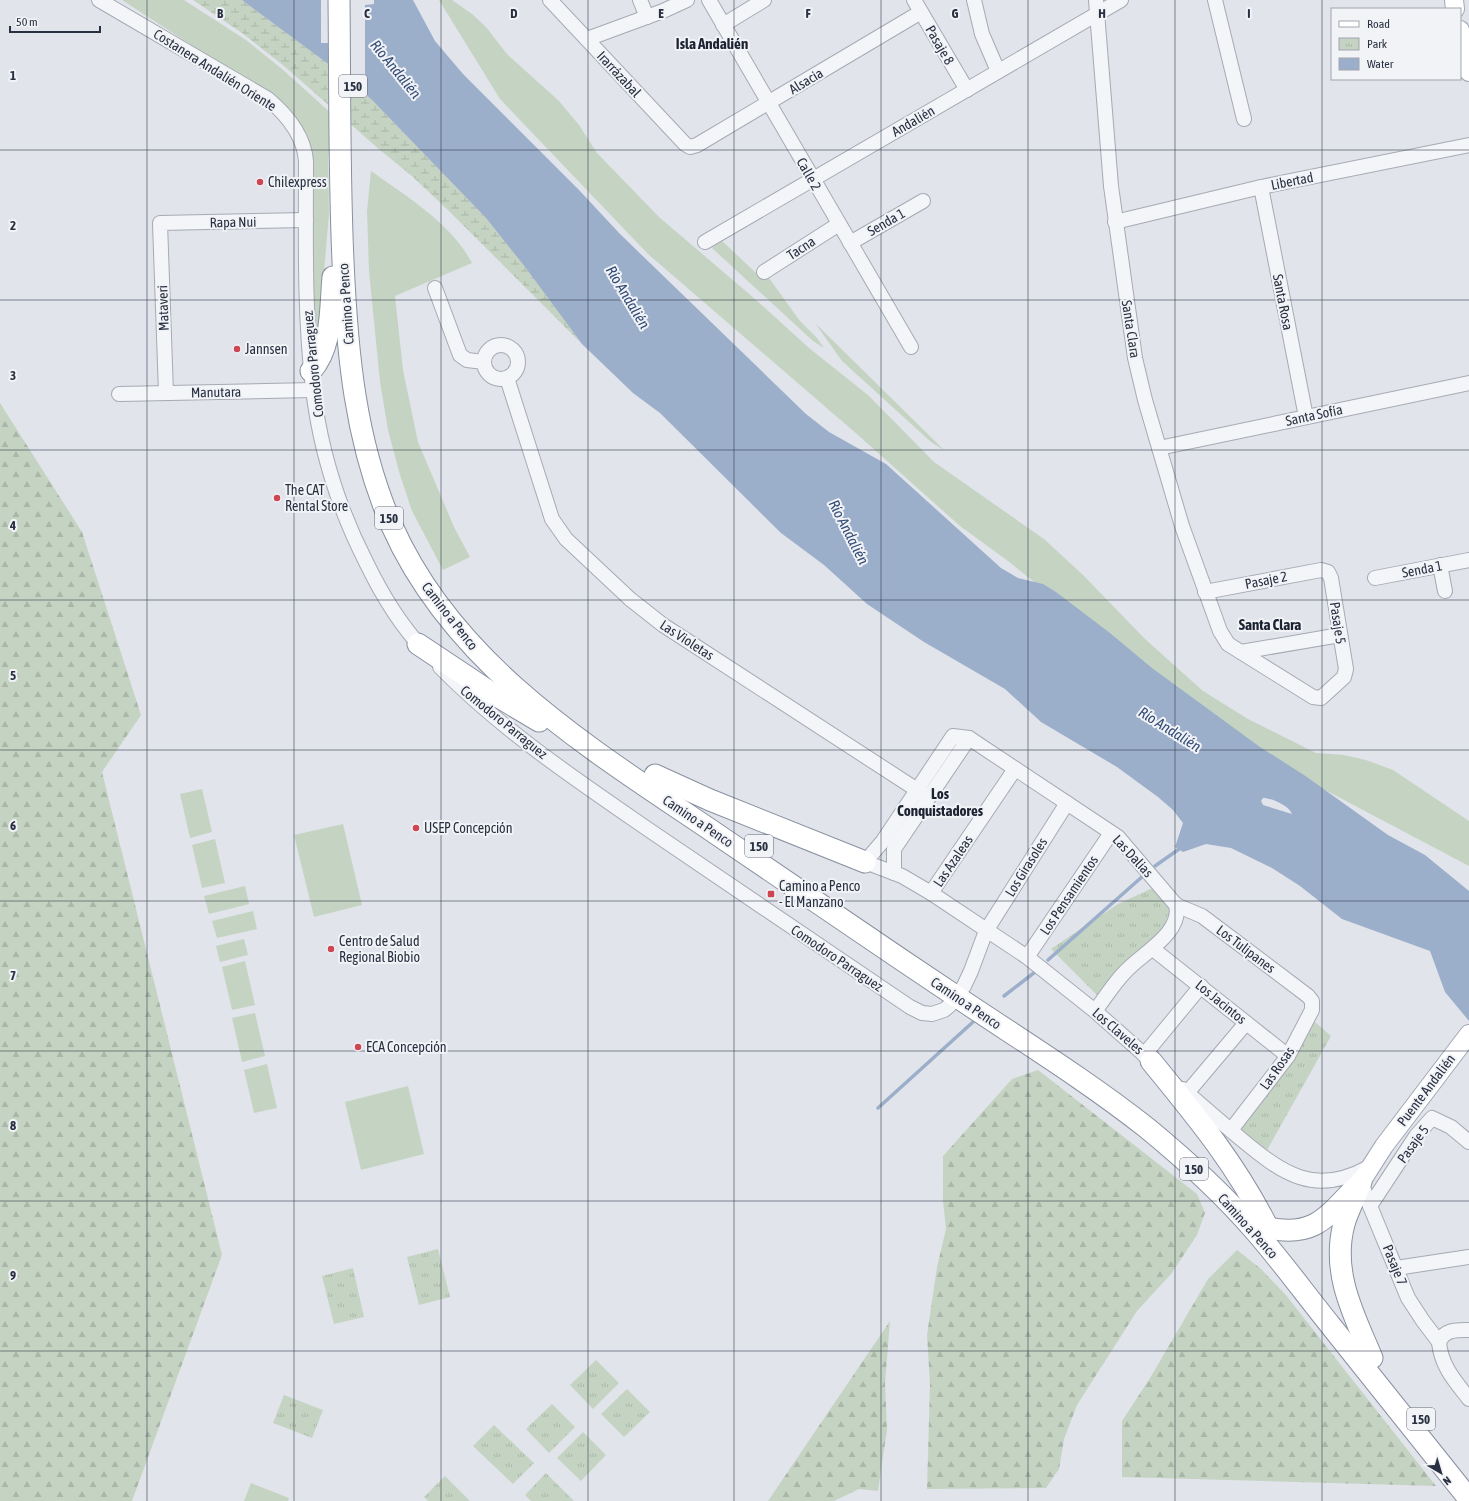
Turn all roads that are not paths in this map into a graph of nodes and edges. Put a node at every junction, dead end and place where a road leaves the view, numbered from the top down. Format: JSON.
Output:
{"nodes":[{"id":1,"x":99,"y":0,"type":"edge"},
{"id":2,"x":339,"y":0,"type":"edge"},
{"id":3,"x":353,"y":0,"type":"edge"},
{"id":4,"x":550,"y":0,"type":"edge"},
{"id":5,"x":640,"y":0,"type":"edge"},
{"id":6,"x":687,"y":0,"type":"edge"},
{"id":7,"x":709,"y":0,"type":"edge"},
{"id":8,"x":764,"y":0,"type":"edge"},
{"id":9,"x":974,"y":0,"type":"edge"},
{"id":10,"x":1121,"y":0,"type":"edge"},
{"id":11,"x":1215,"y":0,"type":"edge"},
{"id":12,"x":917,"y":6,"type":"edge"},
{"id":13,"x":1097,"y":7,"type":"edge"},
{"id":14,"x":647,"y":17,"type":"junction"},
{"id":15,"x":723,"y":24,"type":"junction"},
{"id":16,"x":1461,"y":35,"type":"edge"},
{"id":17,"x":587,"y":40,"type":"junction"},
{"id":18,"x":998,"y":71,"type":"junction"},
{"id":19,"x":1469,"y":72,"type":"edge"},
{"id":20,"x":966,"y":90,"type":"junction"},
{"id":21,"x":768,"y":104,"type":"junction"},
{"id":22,"x":1244,"y":119,"type":"dead end"},
{"id":23,"x":1469,"y":145,"type":"edge"},
{"id":24,"x":690,"y":147,"type":"joint"},
{"id":25,"x":306,"y":161,"type":"joint"},
{"id":26,"x":347,"y":168,"type":"junction"},
{"id":27,"x":813,"y":180,"type":"junction"},
{"id":28,"x":1261,"y":187,"type":"junction"},
{"id":29,"x":923,"y":201,"type":"dead end"},
{"id":30,"x":340,"y":209,"type":"junction"},
{"id":31,"x":306,"y":220,"type":"junction"},
{"id":32,"x":1115,"y":222,"type":"junction"},
{"id":33,"x":160,"y":224,"type":"joint"},
{"id":34,"x":839,"y":224,"type":"junction"},
{"id":35,"x":705,"y":242,"type":"dead end"},
{"id":36,"x":850,"y":243,"type":"junction"},
{"id":37,"x":764,"y":272,"type":"dead end"},
{"id":38,"x":435,"y":288,"type":"dead end"},
{"id":39,"x":911,"y":346,"type":"dead end"},
{"id":40,"x":484,"y":362,"type":"junction"},
{"id":41,"x":502,"y":378,"type":"junction"},
{"id":42,"x":312,"y":380,"type":"junction"},
{"id":43,"x":1469,"y":383,"type":"edge"},
{"id":44,"x":166,"y":393,"type":"junction"},
{"id":45,"x":119,"y":394,"type":"dead end"},
{"id":46,"x":1306,"y":417,"type":"junction"},
{"id":47,"x":1159,"y":448,"type":"junction"},
{"id":48,"x":1469,"y":560,"type":"edge"},
{"id":49,"x":1440,"y":565,"type":"junction"},
{"id":50,"x":1328,"y":572,"type":"joint"},
{"id":51,"x":1375,"y":578,"type":"dead end"},
{"id":52,"x":1445,"y":591,"type":"dead end"},
{"id":53,"x":1205,"y":592,"type":"junction"},
{"id":54,"x":1340,"y":635,"type":"junction"},
{"id":55,"x":418,"y":644,"type":"junction"},
{"id":56,"x":1241,"y":652,"type":"junction"},
{"id":57,"x":595,"y":751,"type":"junction"},
{"id":58,"x":1016,"y":769,"type":"junction"},
{"id":59,"x":655,"y":775,"type":"junction"},
{"id":60,"x":922,"y":793,"type":"junction"},
{"id":61,"x":1067,"y":803,"type":"junction"},
{"id":62,"x":1111,"y":833,"type":"junction"},
{"id":63,"x":864,"y":862,"type":"junction"},
{"id":64,"x":894,"y":873,"type":"junction"},
{"id":65,"x":931,"y":893,"type":"junction"},
{"id":66,"x":1176,"y":905,"type":"junction"},
{"id":67,"x":986,"y":931,"type":"junction"},
{"id":68,"x":1153,"y":948,"type":"junction"},
{"id":69,"x":1027,"y":957,"type":"junction"},
{"id":70,"x":1201,"y":986,"type":"junction"},
{"id":71,"x":960,"y":991,"type":"junction"},
{"id":72,"x":1312,"y":1001,"type":"joint"},
{"id":73,"x":1095,"y":1010,"type":"junction"},
{"id":74,"x":1246,"y":1023,"type":"junction"},
{"id":75,"x":1469,"y":1034,"type":"edge"},
{"id":76,"x":1288,"y":1056,"type":"junction"},
{"id":77,"x":1148,"y":1058,"type":"junction"},
{"id":78,"x":1187,"y":1093,"type":"junction"},
{"id":79,"x":1231,"y":1130,"type":"junction"},
{"id":80,"x":1469,"y":1142,"type":"edge"},
{"id":81,"x":1365,"y":1175,"type":"junction"},
{"id":82,"x":1370,"y":1206,"type":"junction"},
{"id":83,"x":1268,"y":1228,"type":"junction"},
{"id":84,"x":1469,"y":1258,"type":"edge"},
{"id":85,"x":1396,"y":1268,"type":"junction"},
{"id":86,"x":1469,"y":1330,"type":"edge"},
{"id":87,"x":1439,"y":1342,"type":"junction"},
{"id":88,"x":1372,"y":1358,"type":"junction"},
{"id":89,"x":1469,"y":1398,"type":"edge"},
{"id":90,"x":1469,"y":1480,"type":"edge"},
{"id":91,"x":1469,"y":1499,"type":"edge"}],
"edges":[{"from":1,"to":25,"type":"street","name":"Costanera Andalién Oriente"},
{"from":2,"to":26,"type":"highway","name":"Camino a Penco","number":"150"},
{"from":3,"to":26,"type":"highway","name":"Camino a Penco","number":"150"},
{"from":4,"to":17,"type":"street","name":"Irarrázabal"},
{"from":5,"to":14,"type":"street"},
{"from":6,"to":14,"type":"street"},
{"from":7,"to":15,"type":"street","name":"Calle 2"},
{"from":8,"to":15,"type":"street"},
{"from":9,"to":18,"type":"street"},
{"from":10,"to":13,"type":"street","name":"Andalién"},
{"from":11,"to":22,"type":"street"},
{"from":12,"to":20,"type":"street","name":"Pasaje 8"},
{"from":12,"to":21,"type":"street","name":"Alsacia"},
{"from":13,"to":18,"type":"street","name":"Andalién"},
{"from":13,"to":32,"type":"street","name":"Santa Clara"},
{"from":14,"to":17,"type":"street"},
{"from":15,"to":21,"type":"street","name":"Calle 2"},
{"from":16,"to":19,"type":"main road"},
{"from":17,"to":24,"type":"street","name":"Irarrázabal"},
{"from":18,"to":20,"type":"street","name":"Andalién"},
{"from":20,"to":27,"type":"street","name":"Andalién"},
{"from":21,"to":24,"type":"street","name":"Alsacia"},
{"from":21,"to":27,"type":"street","name":"Calle 2"},
{"from":23,"to":28,"type":"street","name":"Libertad"},
{"from":25,"to":31,"type":"street","name":"Comodoro Parraguez"},
{"from":26,"to":30,"type":"highway","name":"Camino a Penco","number":"150"},
{"from":26,"to":59,"type":"highway","name":"Camino a Penco","number":"150"},
{"from":27,"to":34,"type":"street","name":"Calle 2"},
{"from":27,"to":35,"type":"street","name":"Andalién"},
{"from":28,"to":32,"type":"street","name":"Libertad"},
{"from":28,"to":46,"type":"street","name":"Santa Rosa"},
{"from":29,"to":36,"type":"street","name":"Senda 1"},
{"from":30,"to":42,"type":"highway"},
{"from":30,"to":57,"type":"highway","name":"Camino a Penco","number":"150"},
{"from":31,"to":33,"type":"street","name":"Rapa Nui"},
{"from":31,"to":42,"type":"street","name":"Comodoro Parraguez"},
{"from":32,"to":47,"type":"street","name":"Santa Clara"},
{"from":33,"to":44,"type":"street","name":"Mataveri"},
{"from":34,"to":36,"type":"street","name":"Calle 2"},
{"from":34,"to":37,"type":"street","name":"Tacna"},
{"from":36,"to":39,"type":"street","name":"Calle 2"},
{"from":38,"to":40,"type":"street"},
{"from":40,"to":41,"type":"street"},
{"from":40,"to":41,"type":"street"},
{"from":41,"to":60,"type":"street","name":"Las Violetas"},
{"from":42,"to":44,"type":"street","name":"Manutara"},
{"from":42,"to":55,"type":"street","name":"Comodoro Parraguez"},
{"from":43,"to":46,"type":"street","name":"Santa Sofía"},
{"from":44,"to":45,"type":"street","name":"Manutara"},
{"from":46,"to":47,"type":"street","name":"Santa Sofía"},
{"from":47,"to":53,"type":"street","name":"Santa Clara"},
{"from":48,"to":49,"type":"street","name":"Senda 1"},
{"from":49,"to":51,"type":"street","name":"Senda 1"},
{"from":49,"to":52,"type":"street"},
{"from":50,"to":53,"type":"street","name":"Pasaje 2"},
{"from":50,"to":54,"type":"street","name":"Pasaje 5"},
{"from":53,"to":56,"type":"street","name":"Santa Clara"},
{"from":54,"to":56,"type":"street"},
{"from":54,"to":56,"type":"street","name":"Pasaje 5"},
{"from":55,"to":57,"type":"highway"},
{"from":55,"to":71,"type":"street","name":"Comodoro Parraguez"},
{"from":57,"to":71,"type":"highway","name":"Camino a Penco","number":"150"},
{"from":58,"to":60,"type":"street","name":"Las Dalias"},
{"from":58,"to":61,"type":"street","name":"Las Dalias"},
{"from":58,"to":65,"type":"street","name":"Las Azaleas"},
{"from":59,"to":63,"type":"highway"},
{"from":59,"to":71,"type":"highway","name":"Camino a Penco","number":"150"},
{"from":60,"to":63,"type":"street"},
{"from":60,"to":64,"type":"street"},
{"from":61,"to":62,"type":"street","name":"Las Dalias"},
{"from":61,"to":67,"type":"street","name":"Los Girasoles"},
{"from":62,"to":66,"type":"street","name":"Las Dalias"},
{"from":62,"to":69,"type":"street","name":"Los Pensamientos"},
{"from":63,"to":64,"type":"street","name":"Los Claveles"},
{"from":64,"to":65,"type":"street","name":"Los Claveles"},
{"from":65,"to":67,"type":"street","name":"Los Claveles"},
{"from":66,"to":68,"type":"street"},
{"from":66,"to":72,"type":"street","name":"Los Tulipanes"},
{"from":67,"to":69,"type":"street","name":"Los Claveles"},
{"from":67,"to":71,"type":"street","name":"Comodoro Parraguez"},
{"from":68,"to":70,"type":"street","name":"Los Jacintos"},
{"from":68,"to":73,"type":"street"},
{"from":69,"to":73,"type":"street","name":"Los Claveles"},
{"from":70,"to":74,"type":"street","name":"Los Jacintos"},
{"from":70,"to":77,"type":"street"},
{"from":71,"to":83,"type":"highway","name":"Camino a Penco","number":"150"},
{"from":71,"to":91,"type":"highway","name":"Camino a Penco","number":"150"},
{"from":72,"to":76,"type":"street","name":"Las Rosas"},
{"from":73,"to":77,"type":"street","name":"Los Claveles"},
{"from":74,"to":76,"type":"street","name":"Los Jacintos"},
{"from":74,"to":78,"type":"street"},
{"from":75,"to":81,"type":"main road","name":"Puente Andalién"},
{"from":76,"to":79,"type":"street","name":"Las Rosas"},
{"from":77,"to":78,"type":"street","name":"Los Claveles"},
{"from":77,"to":83,"type":"highway"},
{"from":78,"to":79,"type":"street","name":"Los Claveles"},
{"from":79,"to":81,"type":"street","name":"Los Claveles"},
{"from":80,"to":82,"type":"street","name":"Pasaje 5"},
{"from":81,"to":82,"type":"street","name":"Pasaje 7"},
{"from":81,"to":83,"type":"highway"},
{"from":81,"to":88,"type":"highway"},
{"from":82,"to":85,"type":"street","name":"Pasaje 7"},
{"from":83,"to":88,"type":"highway","name":"Camino a Penco","number":"150"},
{"from":84,"to":85,"type":"street"},
{"from":85,"to":87,"type":"street","name":"Pasaje 7"},
{"from":86,"to":87,"type":"street"},
{"from":87,"to":89,"type":"street"},
{"from":88,"to":90,"type":"highway","name":"Camino a Penco","number":"150"}]}
